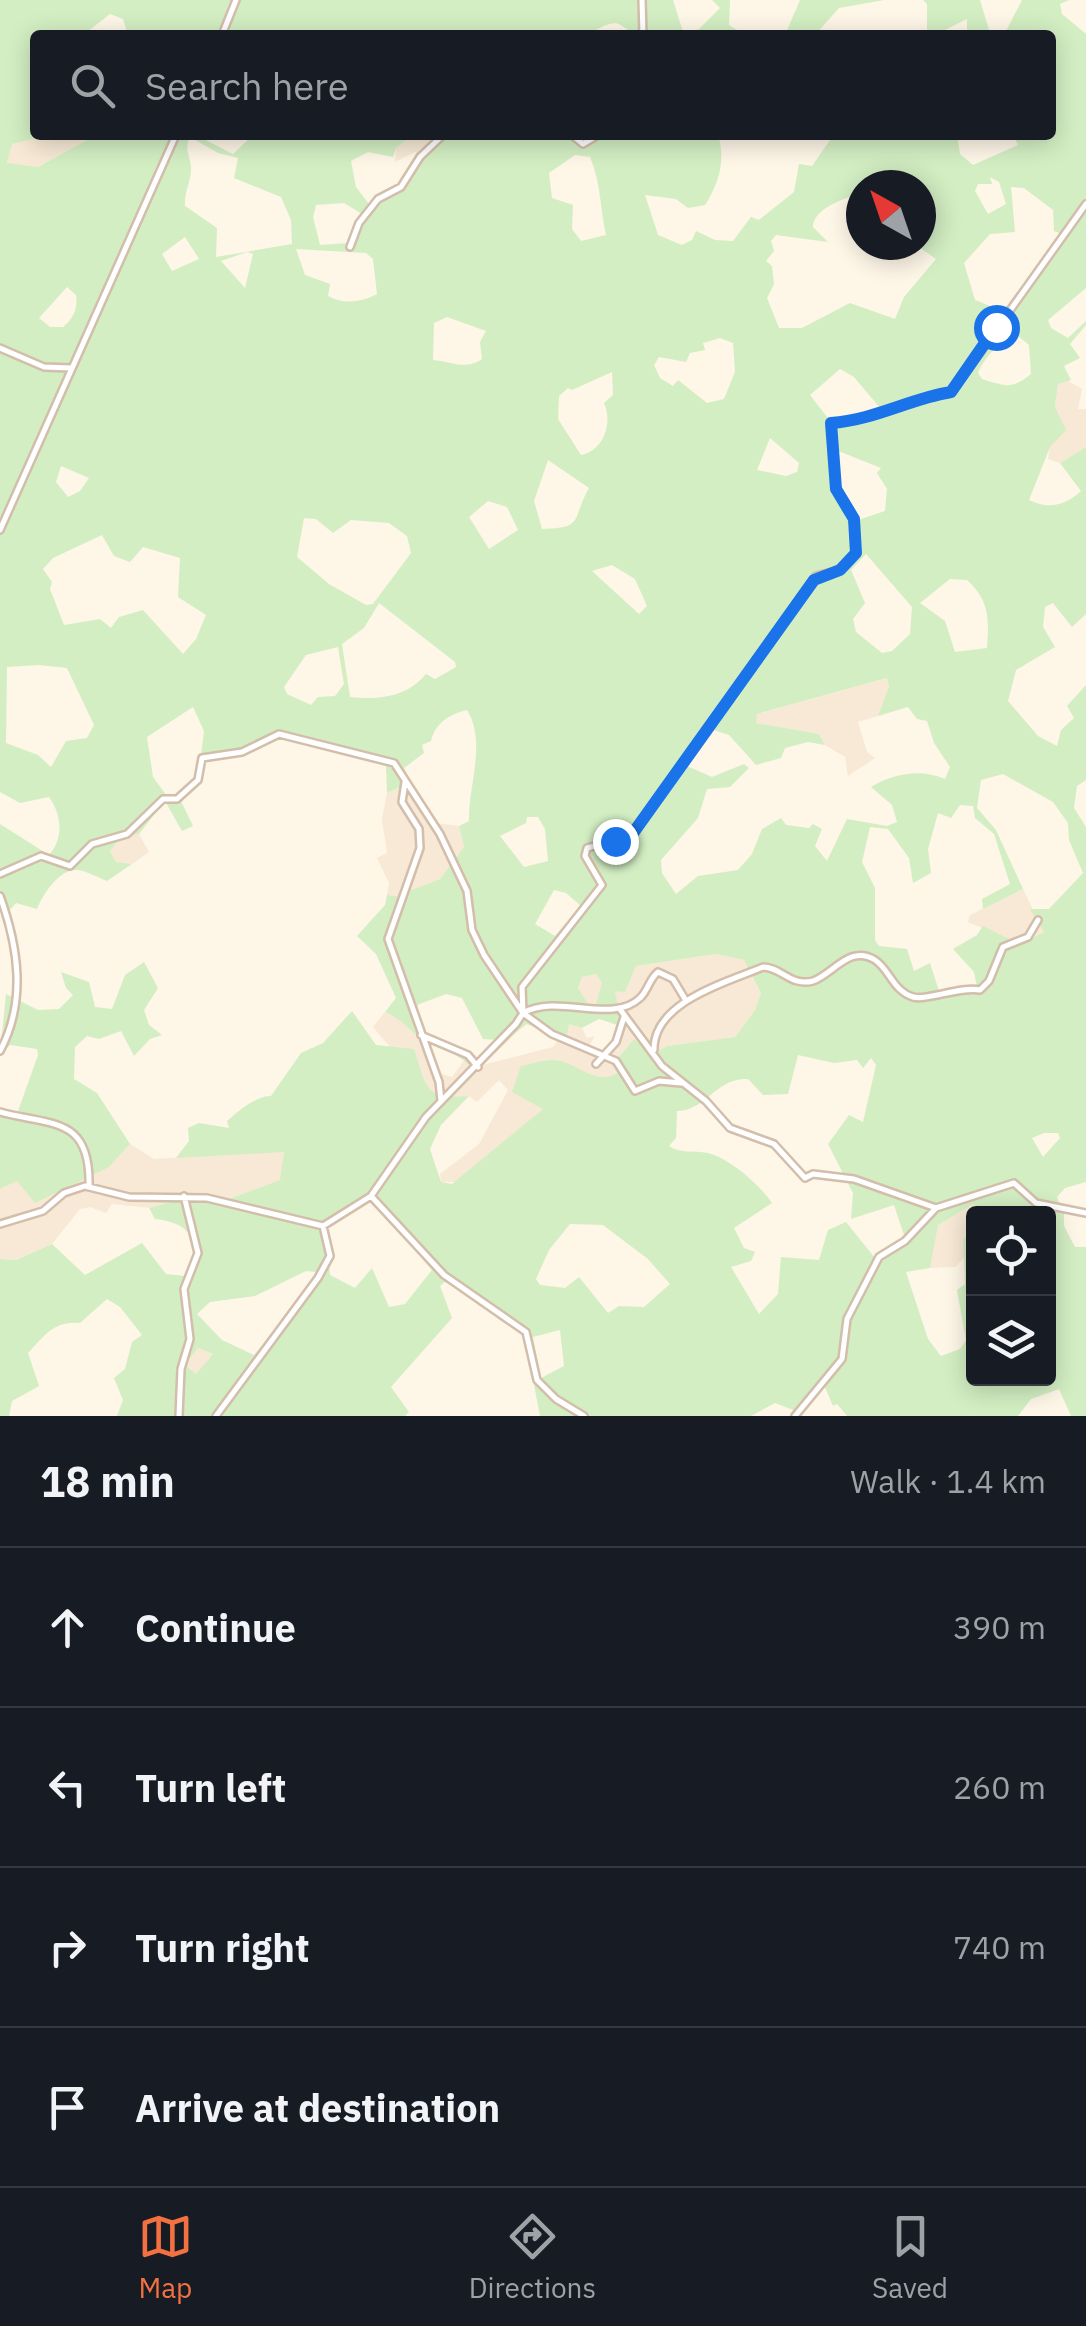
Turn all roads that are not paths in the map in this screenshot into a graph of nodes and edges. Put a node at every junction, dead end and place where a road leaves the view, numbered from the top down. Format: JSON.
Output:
{"nodes":[{"id":1,"x":236,"y":0,"type":"edge"},
{"id":2,"x":642,"y":0,"type":"edge"},
{"id":3,"x":224,"y":30,"type":"edge"},
{"id":4,"x":643,"y":30,"type":"edge"},
{"id":5,"x":174,"y":140,"type":"edge"},
{"id":6,"x":437,"y":140,"type":"edge"},
{"id":7,"x":1086,"y":204,"type":"edge"},
{"id":8,"x":350,"y":247,"type":"dead end"},
{"id":9,"x":0,"y":348,"type":"edge"},
{"id":10,"x":71,"y":368,"type":"junction"},
{"id":11,"x":0,"y":530,"type":"edge"},
{"id":12,"x":405,"y":782,"type":"junction"},
{"id":13,"x":0,"y":874,"type":"edge"},
{"id":14,"x":0,"y":896,"type":"edge"},
{"id":15,"x":1038,"y":920,"type":"dead end"},
{"id":16,"x":686,"y":1000,"type":"junction"},
{"id":17,"x":619,"y":1008,"type":"junction"},
{"id":18,"x":523,"y":1012,"type":"junction"},
{"id":19,"x":624,"y":1017,"type":"junction"},
{"id":20,"x":420,"y":1035,"type":"junction"},
{"id":21,"x":654,"y":1050,"type":"junction"},
{"id":22,"x":0,"y":1051,"type":"edge"},
{"id":23,"x":602,"y":1056,"type":"junction"},
{"id":24,"x":596,"y":1064,"type":"dead end"},
{"id":25,"x":478,"y":1067,"type":"junction"},
{"id":26,"x":681,"y":1083,"type":"junction"},
{"id":27,"x":440,"y":1101,"type":"junction"},
{"id":28,"x":0,"y":1112,"type":"edge"},
{"id":29,"x":89,"y":1187,"type":"junction"},
{"id":30,"x":184,"y":1196,"type":"junction"},
{"id":31,"x":371,"y":1196,"type":"junction"},
{"id":32,"x":936,"y":1208,"type":"junction"},
{"id":33,"x":1086,"y":1213,"type":"edge"},
{"id":34,"x":0,"y":1224,"type":"edge"},
{"id":35,"x":323,"y":1226,"type":"junction"},
{"id":36,"x":179,"y":1416,"type":"edge"},
{"id":37,"x":216,"y":1416,"type":"edge"},
{"id":38,"x":584,"y":1416,"type":"edge"},
{"id":39,"x":797,"y":1416,"type":"edge"}],
"edges":[{"from":1,"to":3,"type":"street"},
{"from":2,"to":4,"type":"street"},
{"from":5,"to":10,"type":"street"},
{"from":6,"to":8,"type":"street"},
{"from":7,"to":18,"type":"street"},
{"from":9,"to":10,"type":"street"},
{"from":10,"to":11,"type":"street"},
{"from":12,"to":13,"type":"street"},
{"from":12,"to":18,"type":"street"},
{"from":12,"to":20,"type":"street"},
{"from":14,"to":22,"type":"street"},
{"from":15,"to":16,"type":"street"},
{"from":16,"to":17,"type":"street"},
{"from":16,"to":21,"type":"street"},
{"from":17,"to":18,"type":"street"},
{"from":17,"to":19,"type":"street"},
{"from":18,"to":23,"type":"street"},
{"from":18,"to":25,"type":"street"},
{"from":19,"to":21,"type":"street"},
{"from":19,"to":23,"type":"street"},
{"from":20,"to":25,"type":"street"},
{"from":20,"to":27,"type":"street"},
{"from":21,"to":26,"type":"street"},
{"from":23,"to":24,"type":"street"},
{"from":23,"to":26,"type":"street"},
{"from":25,"to":27,"type":"street"},
{"from":26,"to":32,"type":"street"},
{"from":27,"to":31,"type":"street"},
{"from":28,"to":29,"type":"street"},
{"from":29,"to":30,"type":"street"},
{"from":29,"to":34,"type":"street"},
{"from":30,"to":35,"type":"street"},
{"from":30,"to":36,"type":"street"},
{"from":31,"to":35,"type":"street"},
{"from":31,"to":38,"type":"street"},
{"from":32,"to":33,"type":"street"},
{"from":32,"to":39,"type":"street"},
{"from":35,"to":37,"type":"street"}]}
